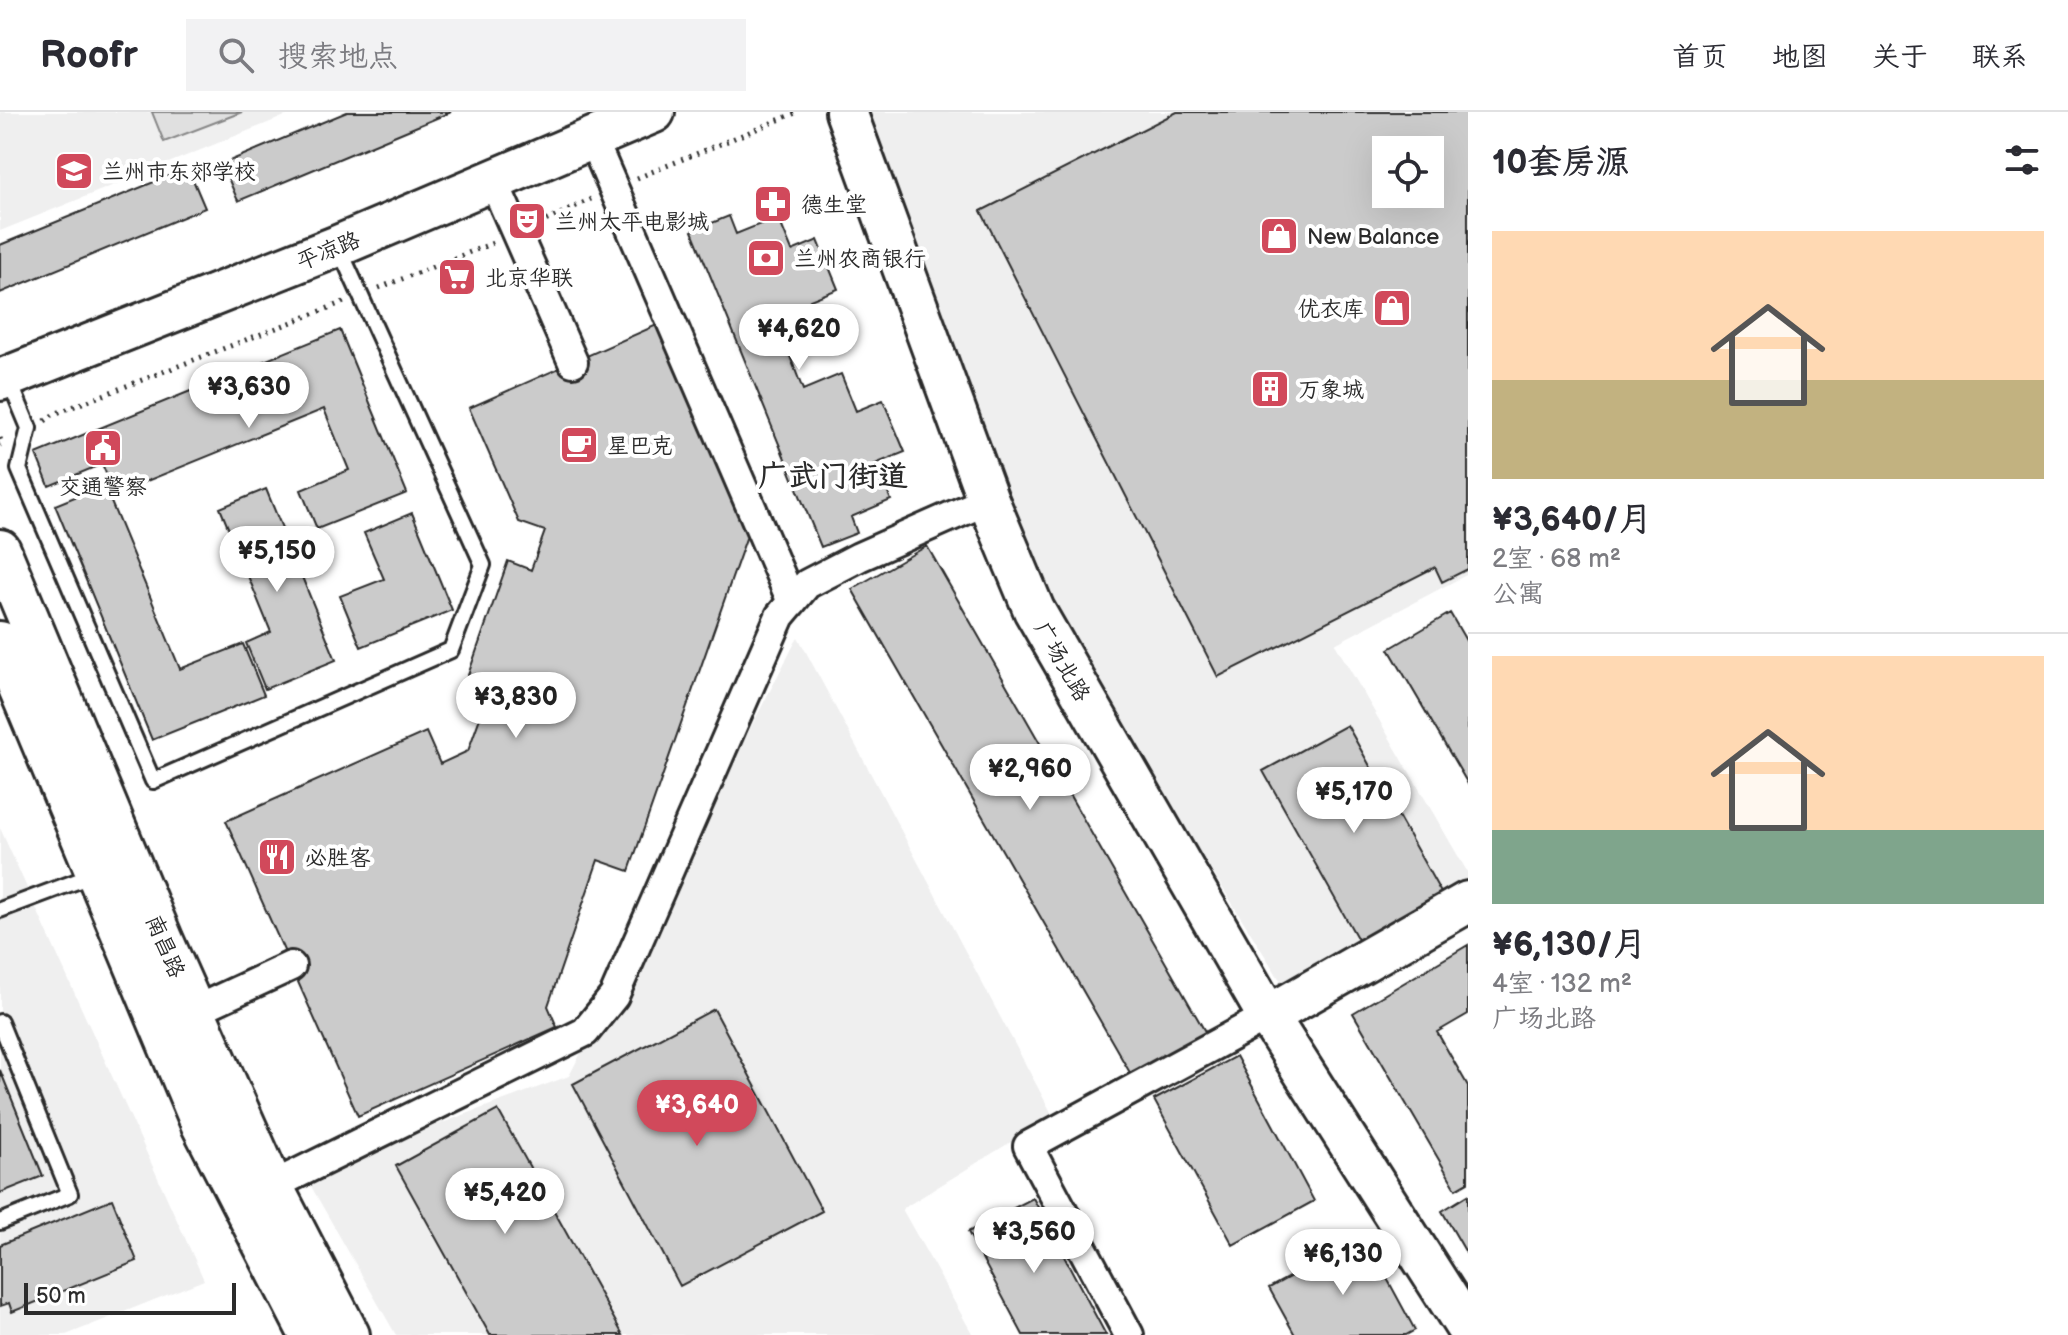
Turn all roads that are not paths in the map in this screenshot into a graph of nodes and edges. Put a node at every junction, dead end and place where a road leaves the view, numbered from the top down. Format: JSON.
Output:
{"nodes":[{"id":1,"x":654,"y":112,"type":"edge"},
{"id":2,"x":846,"y":112,"type":"edge"},
{"id":3,"x":592,"y":138,"type":"junction"},
{"id":4,"x":493,"y":180,"type":"junction"},
{"id":5,"x":338,"y":246,"type":"junction"},
{"id":6,"x":573,"y":362,"type":"dead end"},
{"id":7,"x":4,"y":378,"type":"edge"},
{"id":8,"x":988,"y":500,"type":"junction"},
{"id":9,"x":0,"y":550,"type":"edge"},
{"id":10,"x":792,"y":602,"type":"junction"},
{"id":11,"x":0,"y":642,"type":"edge"},
{"id":12,"x":96,"y":874,"type":"junction"},
{"id":13,"x":1468,"y":902,"type":"edge"},
{"id":14,"x":0,"y":910,"type":"edge"},
{"id":15,"x":291,"y":966,"type":"dead end"},
{"id":16,"x":194,"y":1011,"type":"junction"},
{"id":17,"x":1268,"y":1016,"type":"junction"},
{"id":18,"x":0,"y":1022,"type":"edge"},
{"id":19,"x":272,"y":1186,"type":"junction"},
{"id":20,"x":0,"y":1222,"type":"edge"},
{"id":21,"x":1468,"y":1330,"type":"edge"},
{"id":22,"x":310,"y":1335,"type":"edge"},
{"id":23,"x":349,"y":1335,"type":"edge"},
{"id":24,"x":1129,"y":1335,"type":"edge"}],
"edges":[{"from":1,"to":3,"type":"main road","name":"平凉路"},
{"from":2,"to":8,"type":"main road","name":"广场北路"},
{"from":3,"to":4,"type":"main road","name":"平凉路"},
{"from":3,"to":10,"type":"street"},
{"from":4,"to":5,"type":"main road","name":"平凉路"},
{"from":4,"to":6,"type":"street"},
{"from":5,"to":7,"type":"main road","name":"平凉路"},
{"from":5,"to":7,"type":"lane"},
{"from":8,"to":10,"type":"street"},
{"from":8,"to":17,"type":"main road","name":"广场北路"},
{"from":9,"to":16,"type":"main road","name":"南昌路"},
{"from":10,"to":19,"type":"street"},
{"from":11,"to":12,"type":"main road","name":"南昌路"},
{"from":12,"to":14,"type":"lane"},
{"from":12,"to":22,"type":"main road","name":"南昌路"},
{"from":13,"to":17,"type":"main road"},
{"from":15,"to":16,"type":"street"},
{"from":16,"to":19,"type":"main road","name":"南昌路"},
{"from":17,"to":21,"type":"main road","name":"广场北路"},
{"from":17,"to":24,"type":"street"},
{"from":18,"to":20,"type":"lane"},
{"from":19,"to":23,"type":"main road","name":"南昌路"}]}
